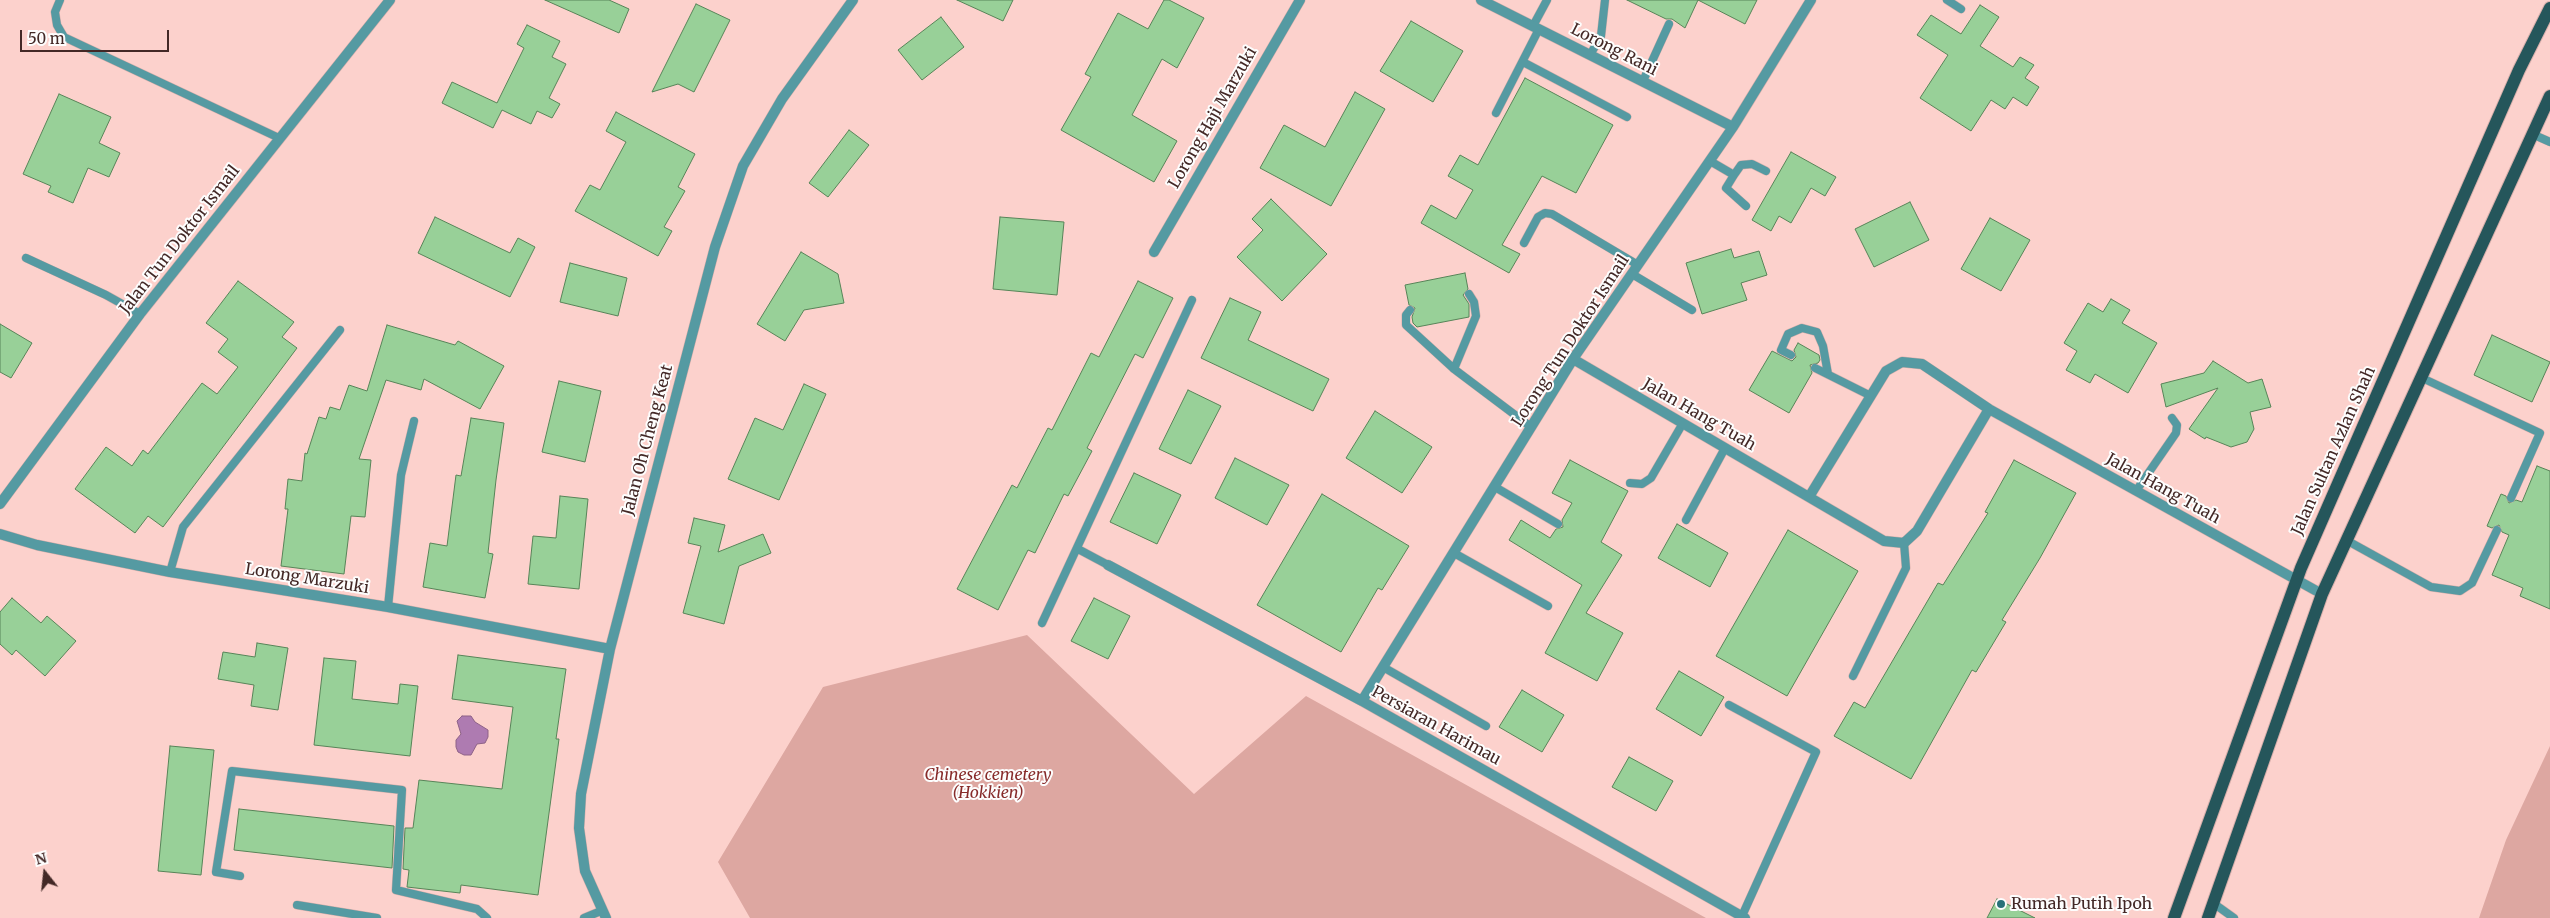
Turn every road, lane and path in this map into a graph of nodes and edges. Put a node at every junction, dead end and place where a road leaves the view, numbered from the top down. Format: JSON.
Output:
{"nodes":[{"id":1,"x":60,"y":0,"type":"edge"},
{"id":2,"x":390,"y":0,"type":"edge"},
{"id":3,"x":853,"y":0,"type":"edge"},
{"id":4,"x":1300,"y":0,"type":"edge"},
{"id":5,"x":1481,"y":0,"type":"edge"},
{"id":6,"x":1546,"y":0,"type":"edge"},
{"id":7,"x":1605,"y":0,"type":"edge"},
{"id":8,"x":1811,"y":0,"type":"edge"},
{"id":9,"x":1947,"y":0,"type":"edge"},
{"id":10,"x":2550,"y":8,"type":"edge"},
{"id":11,"x":1962,"y":9,"type":"dead end"},
{"id":12,"x":1669,"y":24,"type":"dead end"},
{"id":13,"x":1536,"y":28,"type":"junction"},
{"id":14,"x":1590,"y":55,"type":"junction"},
{"id":15,"x":1522,"y":62,"type":"junction"},
{"id":16,"x":1643,"y":81,"type":"junction"},
{"id":17,"x":2550,"y":96,"type":"edge"},
{"id":18,"x":1496,"y":114,"type":"dead end"},
{"id":19,"x":1627,"y":117,"type":"dead end"},
{"id":20,"x":1733,"y":126,"type":"junction"},
{"id":21,"x":2532,"y":134,"type":"junction"},
{"id":22,"x":280,"y":138,"type":"junction"},
{"id":23,"x":2550,"y":142,"type":"edge"},
{"id":24,"x":1710,"y":161,"type":"junction"},
{"id":25,"x":1766,"y":171,"type":"dead end"},
{"id":26,"x":1734,"y":175,"type":"junction"},
{"id":27,"x":1746,"y":206,"type":"dead end"},
{"id":28,"x":1524,"y":243,"type":"dead end"},
{"id":29,"x":1154,"y":252,"type":"dead end"},
{"id":30,"x":26,"y":258,"type":"dead end"},
{"id":31,"x":1635,"y":270,"type":"junction"},
{"id":32,"x":1469,"y":294,"type":"dead end"},
{"id":33,"x":1192,"y":300,"type":"dead end"},
{"id":34,"x":1410,"y":310,"type":"dead end"},
{"id":35,"x":1692,"y":310,"type":"dead end"},
{"id":36,"x":140,"y":314,"type":"junction"},
{"id":37,"x":340,"y":330,"type":"dead end"},
{"id":38,"x":1791,"y":355,"type":"dead end"},
{"id":39,"x":1573,"y":359,"type":"junction"},
{"id":40,"x":1815,"y":368,"type":"dead end"},
{"id":41,"x":1454,"y":369,"type":"junction"},
{"id":42,"x":1828,"y":374,"type":"junction"},
{"id":43,"x":2420,"y":377,"type":"junction"},
{"id":44,"x":1872,"y":396,"type":"junction"},
{"id":45,"x":1989,"y":409,"type":"junction"},
{"id":46,"x":2172,"y":418,"type":"dead end"},
{"id":47,"x":414,"y":421,"type":"dead end"},
{"id":48,"x":1683,"y":423,"type":"junction"},
{"id":49,"x":1531,"y":428,"type":"junction"},
{"id":50,"x":1725,"y":448,"type":"junction"},
{"id":51,"x":1630,"y":483,"type":"dead end"},
{"id":52,"x":1495,"y":487,"type":"junction"},
{"id":53,"x":2136,"y":491,"type":"junction"},
{"id":54,"x":1809,"y":497,"type":"junction"},
{"id":55,"x":2512,"y":498,"type":"dead end"},
{"id":56,"x":0,"y":504,"type":"edge"},
{"id":57,"x":1686,"y":520,"type":"dead end"},
{"id":58,"x":1558,"y":524,"type":"dead end"},
{"id":59,"x":2497,"y":530,"type":"dead end"},
{"id":60,"x":0,"y":534,"type":"edge"},
{"id":61,"x":2346,"y":540,"type":"junction"},
{"id":62,"x":1904,"y":542,"type":"junction"},
{"id":63,"x":1078,"y":549,"type":"junction"},
{"id":64,"x":1454,"y":553,"type":"junction"},
{"id":65,"x":1108,"y":565,"type":"joint"},
{"id":66,"x":170,"y":572,"type":"junction"},
{"id":67,"x":2296,"y":580,"type":"junction"},
{"id":68,"x":2322,"y":594,"type":"junction"},
{"id":69,"x":1548,"y":606,"type":"dead end"},
{"id":70,"x":388,"y":607,"type":"junction"},
{"id":71,"x":1042,"y":623,"type":"dead end"},
{"id":72,"x":610,"y":649,"type":"junction"},
{"id":73,"x":1383,"y":667,"type":"junction"},
{"id":74,"x":1853,"y":676,"type":"dead end"},
{"id":75,"x":1362,"y":701,"type":"junction"},
{"id":76,"x":1729,"y":705,"type":"dead end"},
{"id":77,"x":1486,"y":726,"type":"dead end"},
{"id":78,"x":240,"y":876,"type":"dead end"},
{"id":79,"x":2213,"y":903,"type":"junction"},
{"id":80,"x":297,"y":905,"type":"dead end"},
{"id":81,"x":604,"y":915,"type":"edge"},
{"id":82,"x":1744,"y":917,"type":"edge"},
{"id":83,"x":377,"y":918,"type":"edge"},
{"id":84,"x":487,"y":918,"type":"edge"},
{"id":85,"x":584,"y":918,"type":"edge"},
{"id":86,"x":2174,"y":918,"type":"edge"},
{"id":87,"x":2208,"y":918,"type":"edge"},
{"id":88,"x":2234,"y":918,"type":"edge"}],
"edges":[{"from":1,"to":22,"type":"lane"},
{"from":2,"to":22,"type":"street","name":"Jalan Tun Doktor Ismail"},
{"from":3,"to":72,"type":"street","name":"Jalan Oh Cheng Keat"},
{"from":4,"to":29,"type":"street","name":"Lorong Haji Marzuki"},
{"from":5,"to":13,"type":"street","name":"Lorong Rani"},
{"from":6,"to":13,"type":"lane"},
{"from":7,"to":14,"type":"lane"},
{"from":8,"to":20,"type":"street","name":"Lorong Tun Doktor Ismail"},
{"from":9,"to":11,"type":"lane"},
{"from":10,"to":67,"type":"main road","name":"Jalan Sultan Azlan Shah"},
{"from":12,"to":16,"type":"lane"},
{"from":13,"to":14,"type":"street","name":"Lorong Rani"},
{"from":13,"to":15,"type":"lane"},
{"from":14,"to":16,"type":"street","name":"Lorong Rani"},
{"from":15,"to":18,"type":"lane"},
{"from":15,"to":19,"type":"lane"},
{"from":16,"to":20,"type":"street","name":"Lorong Rani"},
{"from":17,"to":21,"type":"main road"},
{"from":20,"to":24,"type":"street","name":"Lorong Tun Doktor Ismail"},
{"from":21,"to":23,"type":"lane"},
{"from":21,"to":43,"type":"main road"},
{"from":22,"to":36,"type":"street","name":"Jalan Tun Doktor Ismail"},
{"from":24,"to":26,"type":"lane"},
{"from":24,"to":31,"type":"street","name":"Lorong Tun Doktor Ismail"},
{"from":25,"to":26,"type":"lane"},
{"from":26,"to":27,"type":"lane"},
{"from":28,"to":31,"type":"lane"},
{"from":30,"to":36,"type":"lane"},
{"from":31,"to":35,"type":"lane"},
{"from":31,"to":39,"type":"street","name":"Lorong Tun Doktor Ismail"},
{"from":32,"to":41,"type":"lane"},
{"from":33,"to":63,"type":"lane"},
{"from":34,"to":41,"type":"lane"},
{"from":36,"to":56,"type":"street","name":"Jalan Tun Doktor Ismail"},
{"from":37,"to":66,"type":"lane"},
{"from":38,"to":42,"type":"lane"},
{"from":39,"to":48,"type":"street","name":"Jalan Hang Tuah"},
{"from":39,"to":49,"type":"street","name":"Lorong Tun Doktor Ismail"},
{"from":40,"to":42,"type":"lane"},
{"from":41,"to":49,"type":"lane"},
{"from":42,"to":44,"type":"lane"},
{"from":43,"to":55,"type":"lane"},
{"from":43,"to":61,"type":"main road"},
{"from":44,"to":45,"type":"street","name":"Jalan Hang Tuah"},
{"from":44,"to":54,"type":"street","name":"Jalan Hang Tuah"},
{"from":45,"to":53,"type":"street","name":"Jalan Hang Tuah"},
{"from":45,"to":62,"type":"street"},
{"from":46,"to":53,"type":"lane"},
{"from":47,"to":70,"type":"lane"},
{"from":48,"to":50,"type":"street","name":"Jalan Hang Tuah"},
{"from":48,"to":51,"type":"lane"},
{"from":49,"to":52,"type":"street","name":"Lorong Tun Doktor Ismail"},
{"from":50,"to":54,"type":"street","name":"Jalan Hang Tuah"},
{"from":50,"to":57,"type":"lane"},
{"from":52,"to":58,"type":"lane"},
{"from":52,"to":64,"type":"street","name":"Lorong Tun Doktor Ismail"},
{"from":53,"to":67,"type":"street","name":"Jalan Hang Tuah"},
{"from":54,"to":62,"type":"street","name":"Jalan Hang Tuah"},
{"from":59,"to":61,"type":"lane"},
{"from":60,"to":66,"type":"street","name":"Lorong Marzuki"},
{"from":61,"to":68,"type":"main road"},
{"from":62,"to":74,"type":"lane"},
{"from":63,"to":65,"type":"lane"},
{"from":63,"to":71,"type":"lane"},
{"from":64,"to":69,"type":"lane"},
{"from":64,"to":73,"type":"street","name":"Lorong Tun Doktor Ismail"},
{"from":65,"to":75,"type":"street","name":"Persiaran Harimau"},
{"from":66,"to":70,"type":"street","name":"Lorong Marzuki"},
{"from":67,"to":68,"type":"street","name":"Jalan Hang Tuah"},
{"from":67,"to":86,"type":"main road","name":"Jalan Sultan Azlan Shah"},
{"from":68,"to":79,"type":"main road"},
{"from":70,"to":72,"type":"street","name":"Lorong Marzuki"},
{"from":72,"to":81,"type":"street","name":"Jalan Oh Cheng Keat"},
{"from":73,"to":75,"type":"street","name":"Lorong Tun Doktor Ismail"},
{"from":73,"to":77,"type":"lane"},
{"from":75,"to":82,"type":"street","name":"Persiaran Harimau"},
{"from":76,"to":82,"type":"lane"},
{"from":78,"to":84,"type":"lane"},
{"from":79,"to":87,"type":"main road"},
{"from":79,"to":88,"type":"lane"},
{"from":80,"to":83,"type":"lane"},
{"from":81,"to":85,"type":"lane"}]}
